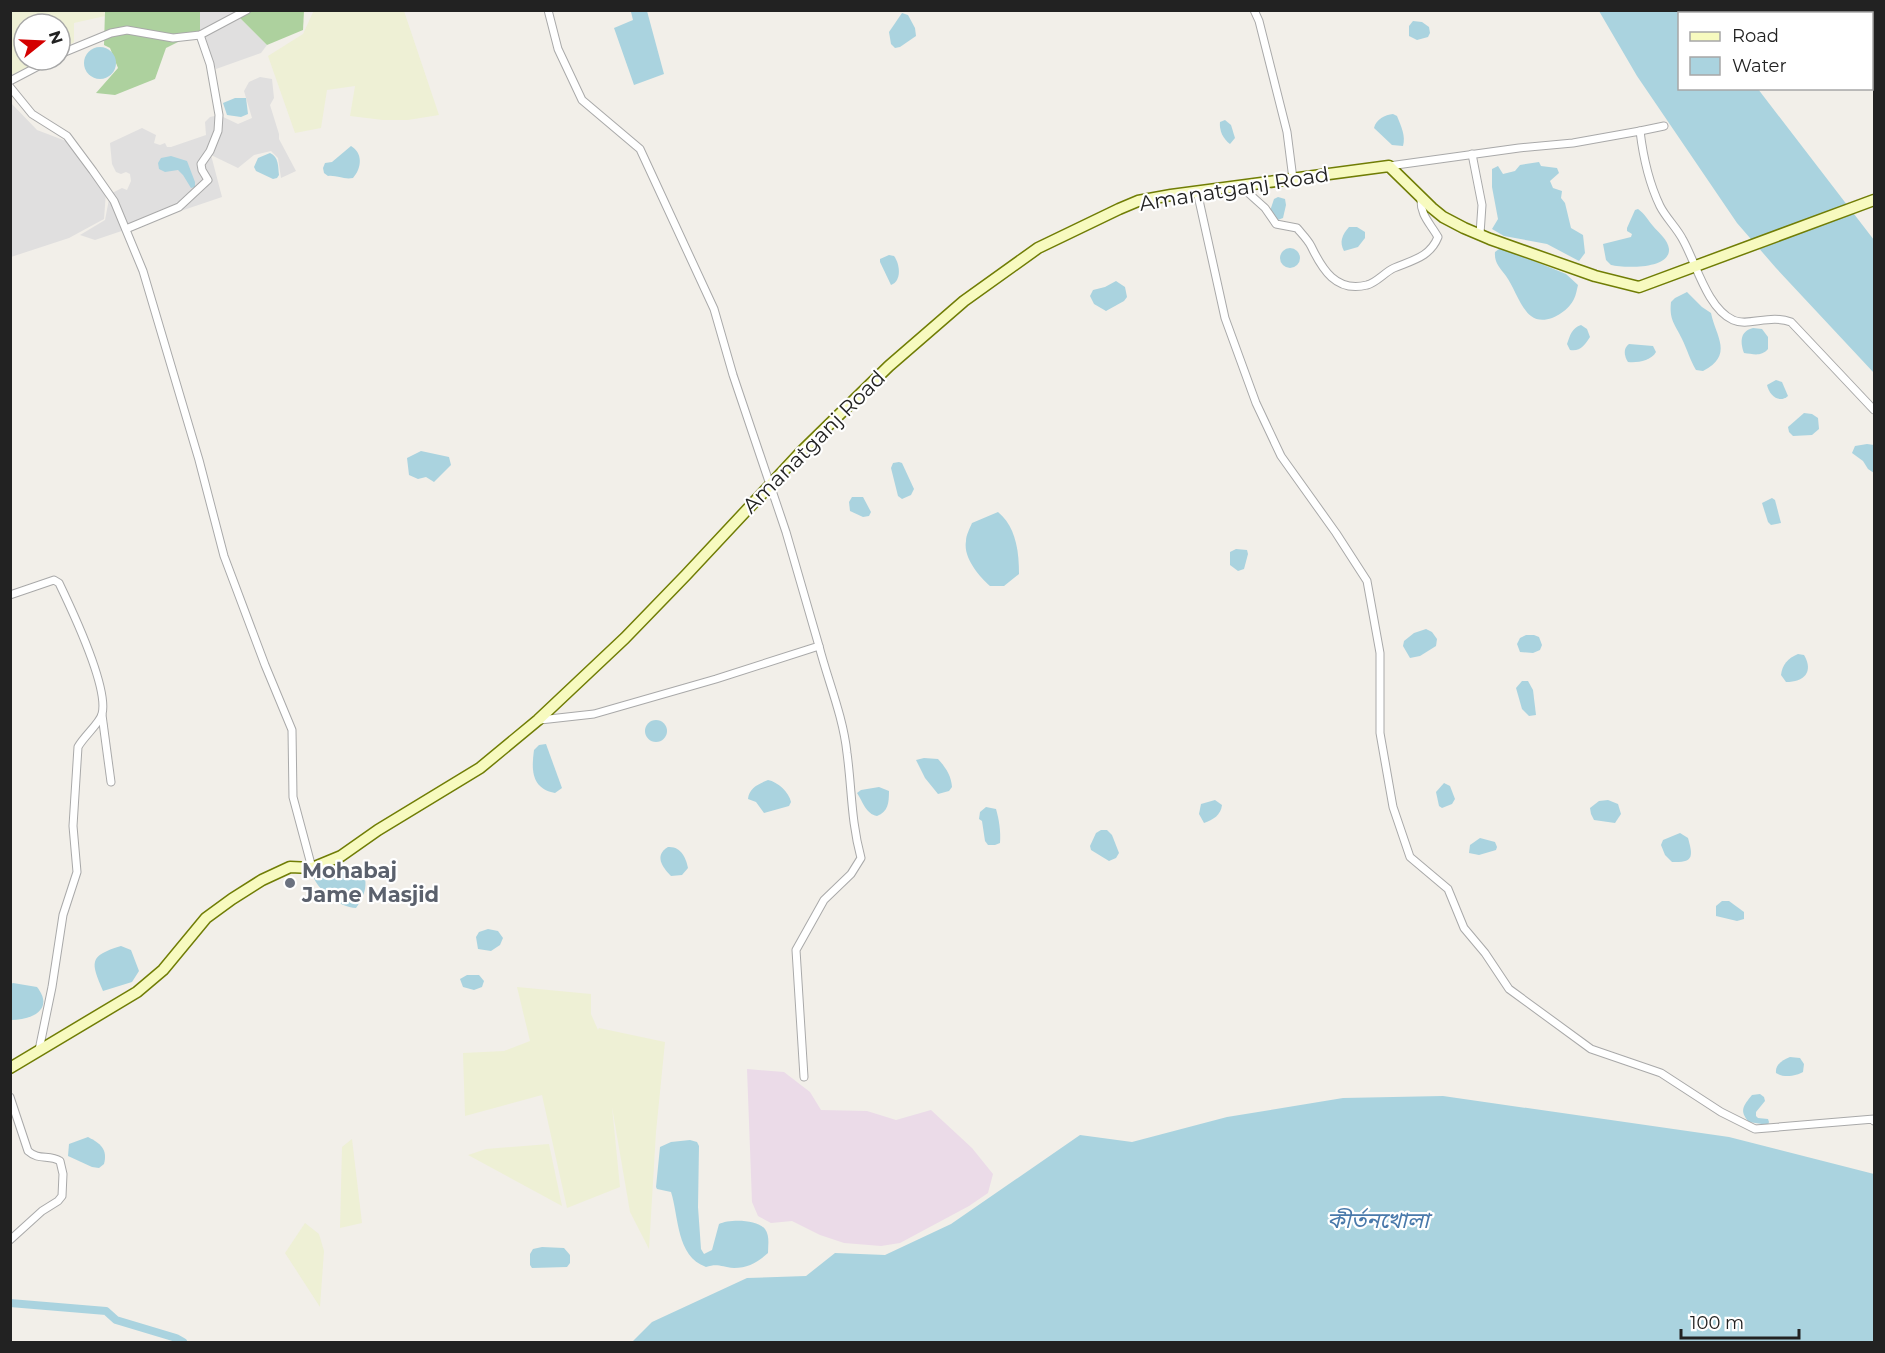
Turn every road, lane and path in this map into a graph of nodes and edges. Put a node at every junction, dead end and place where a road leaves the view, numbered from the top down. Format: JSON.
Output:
{"nodes":[{"id":1,"x":248,"y":10,"type":"edge"},
{"id":2,"x":548,"y":10,"type":"edge"},
{"id":3,"x":1254,"y":10,"type":"edge"},
{"id":4,"x":200,"y":35,"type":"junction"},
{"id":5,"x":72,"y":49,"type":"edge"},
{"id":6,"x":27,"y":72,"type":"edge"},
{"id":7,"x":10,"y":81,"type":"edge"},
{"id":8,"x":10,"y":87,"type":"edge"},
{"id":9,"x":1664,"y":126,"type":"dead end"},
{"id":10,"x":1640,"y":131,"type":"junction"},
{"id":11,"x":1472,"y":154,"type":"junction"},
{"id":12,"x":1389,"y":166,"type":"junction"},
{"id":13,"x":1293,"y":179,"type":"junction"},
{"id":14,"x":1244,"y":184,"type":"junction"},
{"id":15,"x":1197,"y":191,"type":"junction"},
{"id":16,"x":1421,"y":198,"type":"junction"},
{"id":17,"x":1875,"y":200,"type":"edge"},
{"id":18,"x":126,"y":229,"type":"junction"},
{"id":19,"x":1480,"y":234,"type":"junction"},
{"id":20,"x":1694,"y":267,"type":"junction"},
{"id":21,"x":1875,"y":410,"type":"edge"},
{"id":22,"x":770,"y":485,"type":"junction"},
{"id":23,"x":10,"y":595,"type":"edge"},
{"id":24,"x":819,"y":646,"type":"junction"},
{"id":25,"x":102,"y":715,"type":"junction"},
{"id":26,"x":538,"y":720,"type":"junction"},
{"id":27,"x":111,"y":782,"type":"dead end"},
{"id":28,"x":312,"y":868,"type":"junction"},
{"id":29,"x":39,"y":1051,"type":"junction"},
{"id":30,"x":10,"y":1068,"type":"edge"},
{"id":31,"x":804,"y":1077,"type":"dead end"},
{"id":32,"x":10,"y":1097,"type":"edge"},
{"id":33,"x":1875,"y":1121,"type":"edge"},
{"id":34,"x":10,"y":1240,"type":"edge"}],
"edges":[{"from":1,"to":4,"type":"street"},
{"from":2,"to":22,"type":"street"},
{"from":3,"to":13,"type":"street"},
{"from":4,"to":5,"type":"street"},
{"from":4,"to":18,"type":"street"},
{"from":6,"to":7,"type":"street"},
{"from":8,"to":18,"type":"street"},
{"from":9,"to":10,"type":"street"},
{"from":10,"to":11,"type":"street"},
{"from":10,"to":20,"type":"street"},
{"from":11,"to":12,"type":"street"},
{"from":11,"to":19,"type":"street"},
{"from":12,"to":13,"type":"main road","name":"Amanatganj Road"},
{"from":12,"to":16,"type":"main road"},
{"from":13,"to":14,"type":"main road","name":"Amanatganj Road"},
{"from":14,"to":15,"type":"main road","name":"Amanatganj Road"},
{"from":14,"to":16,"type":"street"},
{"from":15,"to":22,"type":"main road","name":"Amanatganj Road"},
{"from":15,"to":33,"type":"street"},
{"from":16,"to":19,"type":"main road"},
{"from":17,"to":20,"type":"main road"},
{"from":18,"to":28,"type":"street"},
{"from":19,"to":20,"type":"main road"},
{"from":20,"to":21,"type":"street"},
{"from":22,"to":24,"type":"street"},
{"from":22,"to":26,"type":"main road","name":"Amanatganj Road"},
{"from":23,"to":25,"type":"street"},
{"from":24,"to":26,"type":"street"},
{"from":24,"to":31,"type":"street"},
{"from":25,"to":27,"type":"street"},
{"from":25,"to":29,"type":"street"},
{"from":26,"to":28,"type":"main road","name":"Amanatganj Road"},
{"from":28,"to":29,"type":"main road","name":"Amanatganj Road"},
{"from":29,"to":30,"type":"main road","name":"Amanatganj Road"},
{"from":32,"to":34,"type":"street"}]}
